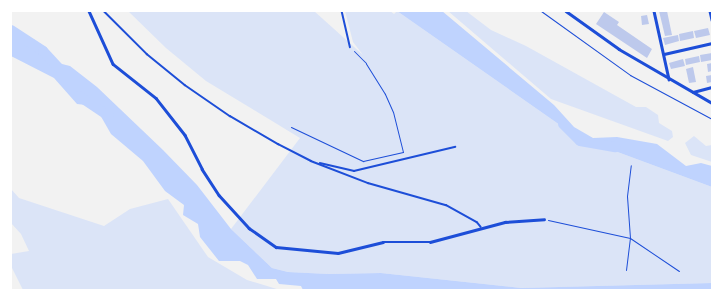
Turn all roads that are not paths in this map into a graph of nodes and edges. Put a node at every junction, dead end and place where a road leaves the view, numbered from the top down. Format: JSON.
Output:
{"nodes":[{"id":1,"x":89,"y":11,"type":"edge"},
{"id":2,"x":104,"y":11,"type":"edge"},
{"id":3,"x":342,"y":11,"type":"edge"},
{"id":4,"x":566,"y":11,"type":"edge"},
{"id":5,"x":654,"y":11,"type":"edge"},
{"id":6,"x":710,"y":11,"type":"edge"},
{"id":7,"x":712,"y":20,"type":"edge"},
{"id":8,"x":712,"y":43,"type":"edge"},
{"id":9,"x":350,"y":47,"type":"dead end"},
{"id":10,"x":664,"y":54,"type":"junction"},
{"id":11,"x":670,"y":79,"type":"junction"},
{"id":12,"x":712,"y":87,"type":"edge"},
{"id":13,"x":693,"y":92,"type":"junction"},
{"id":14,"x":712,"y":102,"type":"edge"},
{"id":15,"x":455,"y":147,"type":"dead end"},
{"id":16,"x":318,"y":164,"type":"junction"},
{"id":17,"x":544,"y":219,"type":"road end"},
{"id":18,"x":481,"y":228,"type":"junction"}],
"edges":[{"from":1,"to":18,"type":"street"},
{"from":2,"to":16,"type":"lane"},
{"from":3,"to":9,"type":"lane"},
{"from":4,"to":11,"type":"street"},
{"from":5,"to":10,"type":"street"},
{"from":6,"to":7,"type":"street"},
{"from":8,"to":10,"type":"street"},
{"from":10,"to":11,"type":"street"},
{"from":11,"to":13,"type":"street"},
{"from":12,"to":13,"type":"street"},
{"from":13,"to":14,"type":"street"},
{"from":15,"to":16,"type":"lane"},
{"from":16,"to":18,"type":"lane"},
{"from":17,"to":18,"type":"street"}]}
